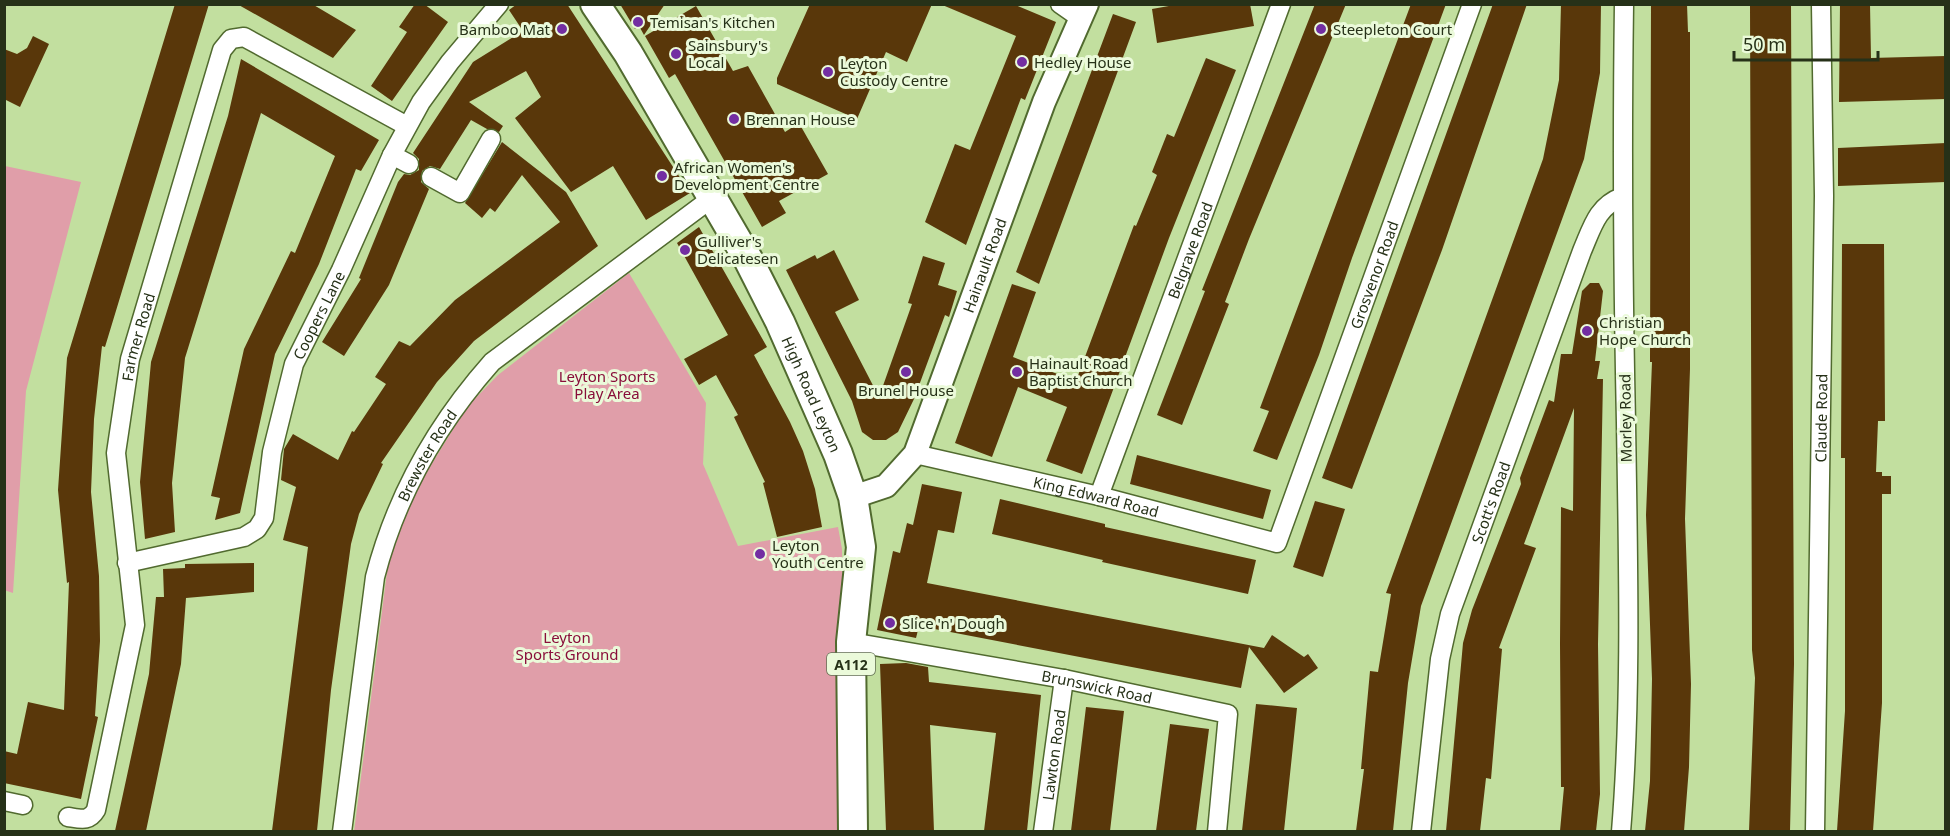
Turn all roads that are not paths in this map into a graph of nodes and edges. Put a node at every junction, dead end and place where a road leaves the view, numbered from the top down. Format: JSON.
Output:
{"nodes":[{"id":1,"x":499,"y":4,"type":"edge"},
{"id":2,"x":595,"y":4,"type":"edge"},
{"id":3,"x":1060,"y":4,"type":"edge"},
{"id":4,"x":1281,"y":4,"type":"edge"},
{"id":5,"x":1472,"y":4,"type":"edge"},
{"id":6,"x":1624,"y":4,"type":"edge"},
{"id":7,"x":1821,"y":4,"type":"edge"},
{"id":8,"x":1084,"y":11,"type":"edge"},
{"id":9,"x":407,"y":126,"type":"junction"},
{"id":10,"x":491,"y":139,"type":"dead end"},
{"id":11,"x":392,"y":155,"type":"junction"},
{"id":12,"x":409,"y":164,"type":"dead end"},
{"id":13,"x":431,"y":177,"type":"dead end"},
{"id":14,"x":1622,"y":197,"type":"junction"},
{"id":15,"x":712,"y":198,"type":"junction"},
{"id":16,"x":915,"y":454,"type":"junction"},
{"id":17,"x":1099,"y":496,"type":"junction"},
{"id":18,"x":853,"y":497,"type":"junction"},
{"id":19,"x":1277,"y":543,"type":"joint"},
{"id":20,"x":127,"y":563,"type":"junction"},
{"id":21,"x":851,"y":642,"type":"junction"},
{"id":22,"x":1064,"y":679,"type":"junction"},
{"id":23,"x":4,"y":801,"type":"edge"},
{"id":24,"x":23,"y":805,"type":"dead end"},
{"id":25,"x":68,"y":817,"type":"dead end"},
{"id":26,"x":342,"y":831,"type":"edge"},
{"id":27,"x":853,"y":831,"type":"edge"},
{"id":28,"x":1043,"y":831,"type":"edge"},
{"id":29,"x":1217,"y":831,"type":"edge"},
{"id":30,"x":1421,"y":831,"type":"edge"},
{"id":31,"x":1620,"y":831,"type":"edge"},
{"id":32,"x":1815,"y":831,"type":"edge"}],
"edges":[{"from":1,"to":9,"type":"street","name":"Coopers Lane"},
{"from":2,"to":15,"type":"main road","name":"High Road Leyton","number":"A112"},
{"from":3,"to":8,"type":"street"},
{"from":4,"to":17,"type":"street","name":"Belgrave Road"},
{"from":5,"to":19,"type":"street","name":"Grosvenor Road"},
{"from":6,"to":14,"type":"street","name":"Morley Road"},
{"from":7,"to":32,"type":"street","name":"Claude Road"},
{"from":8,"to":16,"type":"street","name":"Hainault Road"},
{"from":9,"to":11,"type":"street","name":"Coopers Lane"},
{"from":9,"to":20,"type":"street","name":"Farmer Road"},
{"from":10,"to":13,"type":"street"},
{"from":11,"to":12,"type":"street"},
{"from":11,"to":20,"type":"street","name":"Coopers Lane"},
{"from":14,"to":30,"type":"street","name":"Scott's Road"},
{"from":14,"to":31,"type":"street","name":"Morley Road"},
{"from":15,"to":18,"type":"main road","name":"High Road Leyton","number":"A112"},
{"from":15,"to":26,"type":"street","name":"Brewster Road"},
{"from":16,"to":17,"type":"street","name":"King Edward Road"},
{"from":16,"to":18,"type":"street","name":"Hainault Road"},
{"from":17,"to":19,"type":"street","name":"King Edward Road"},
{"from":18,"to":21,"type":"main road","name":"High Road Leyton","number":"A112"},
{"from":20,"to":25,"type":"street","name":"Farmer Road"},
{"from":21,"to":22,"type":"street","name":"Brunswick Road"},
{"from":21,"to":27,"type":"main road","name":"High Road Leyton","number":"A112"},
{"from":22,"to":28,"type":"street","name":"Lawton Road"},
{"from":22,"to":29,"type":"street","name":"Brunswick Road"},
{"from":23,"to":24,"type":"street"}]}
